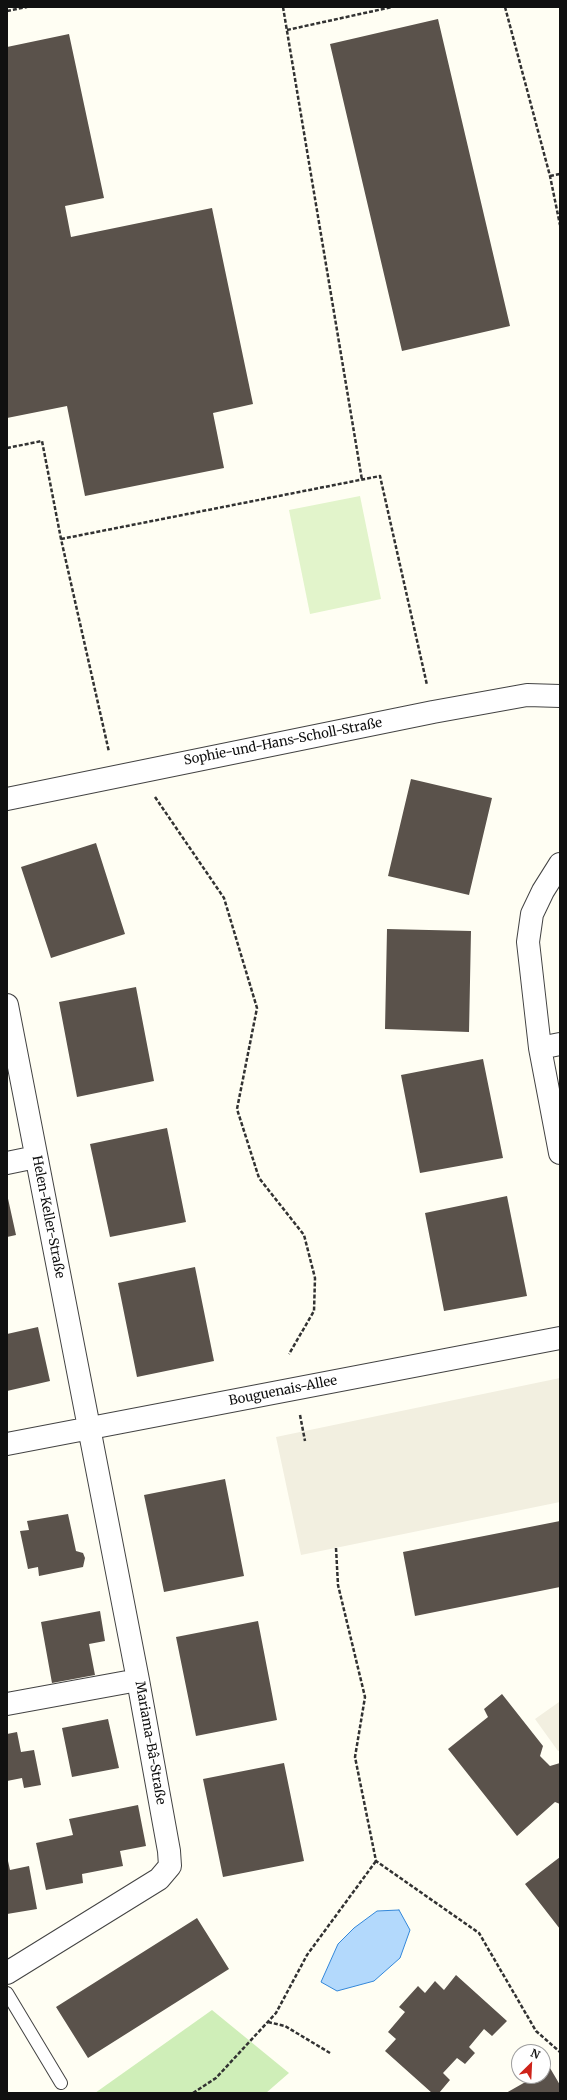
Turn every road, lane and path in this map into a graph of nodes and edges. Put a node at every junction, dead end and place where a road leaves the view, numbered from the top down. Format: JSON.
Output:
{"nodes":[{"id":1,"x":27,"y":7,"type":"edge"},
{"id":2,"x":283,"y":7,"type":"edge"},
{"id":3,"x":392,"y":7,"type":"edge"},
{"id":4,"x":505,"y":7,"type":"edge"},
{"id":5,"x":7,"y":11,"type":"edge"},
{"id":6,"x":287,"y":30,"type":"junction"},
{"id":7,"x":560,"y":174,"type":"edge"},
{"id":8,"x":550,"y":176,"type":"junction"},
{"id":9,"x":560,"y":225,"type":"edge"},
{"id":10,"x":7,"y":448,"type":"edge"},
{"id":11,"x":362,"y":480,"type":"junction"},
{"id":12,"x":61,"y":539,"type":"junction"},
{"id":13,"x":560,"y":696,"type":"edge"},
{"id":14,"x":433,"y":712,"type":"junction"},
{"id":15,"x":138,"y":771,"type":"junction"},
{"id":16,"x":114,"y":777,"type":"junction"},
{"id":17,"x":7,"y":799,"type":"edge"},
{"id":18,"x":560,"y":864,"type":"edge"},
{"id":19,"x":7,"y":1005,"type":"edge"},
{"id":20,"x":550,"y":1046,"type":"edge"},
{"id":21,"x":560,"y":1153,"type":"edge"},
{"id":22,"x":36,"y":1157,"type":"junction"},
{"id":23,"x":7,"y":1163,"type":"edge"},
{"id":24,"x":560,"y":1338,"type":"edge"},
{"id":25,"x":289,"y":1354,"type":"dead end"},
{"id":26,"x":299,"y":1411,"type":"dead end"},
{"id":27,"x":90,"y":1428,"type":"junction"},
{"id":28,"x":305,"y":1441,"type":"dead end"},
{"id":29,"x":7,"y":1444,"type":"edge"},
{"id":30,"x":336,"y":1548,"type":"dead end"},
{"id":31,"x":138,"y":1680,"type":"junction"},
{"id":32,"x":7,"y":1704,"type":"edge"},
{"id":33,"x":376,"y":1861,"type":"junction"},
{"id":34,"x":7,"y":1973,"type":"edge"},
{"id":35,"x":7,"y":1993,"type":"edge"},
{"id":36,"x":268,"y":2022,"type":"junction"},
{"id":37,"x":560,"y":2052,"type":"edge"},
{"id":38,"x":330,"y":2053,"type":"dead end"},
{"id":39,"x":61,"y":2083,"type":"dead end"},
{"id":40,"x":193,"y":2093,"type":"edge"}],
"edges":[{"from":1,"to":5,"type":"path"},
{"from":2,"to":6,"type":"path"},
{"from":3,"to":6,"type":"path"},
{"from":4,"to":8,"type":"path"},
{"from":6,"to":11,"type":"path"},
{"from":7,"to":8,"type":"path"},
{"from":8,"to":9,"type":"path"},
{"from":10,"to":12,"type":"path"},
{"from":11,"to":12,"type":"path"},
{"from":11,"to":14,"type":"path"},
{"from":12,"to":16,"type":"path"},
{"from":13,"to":14,"type":"street","name":"Sophie-und-Hans-Scholl-Straße"},
{"from":14,"to":15,"type":"street","name":"Sophie-und-Hans-Scholl-Straße"},
{"from":15,"to":16,"type":"street","name":"Sophie-und-Hans-Scholl-Straße"},
{"from":15,"to":25,"type":"path"},
{"from":16,"to":17,"type":"street","name":"Sophie-und-Hans-Scholl-Straße"},
{"from":18,"to":20,"type":"street"},
{"from":19,"to":22,"type":"street","name":"Helen-Keller-Straße"},
{"from":20,"to":21,"type":"street"},
{"from":22,"to":23,"type":"street"},
{"from":22,"to":27,"type":"street","name":"Helen-Keller-Straße"},
{"from":24,"to":27,"type":"street","name":"Bouguenais-Allee"},
{"from":26,"to":28,"type":"path"},
{"from":27,"to":29,"type":"street","name":"Bouguenais-Allee"},
{"from":27,"to":31,"type":"street","name":"Mariama-Bâ-Straße"},
{"from":30,"to":33,"type":"path"},
{"from":31,"to":32,"type":"street"},
{"from":31,"to":34,"type":"street","name":"Mariama-Bâ-Straße"},
{"from":33,"to":36,"type":"path"},
{"from":33,"to":37,"type":"path"},
{"from":35,"to":39,"type":"lane"},
{"from":36,"to":38,"type":"path"},
{"from":36,"to":40,"type":"path"}]}
